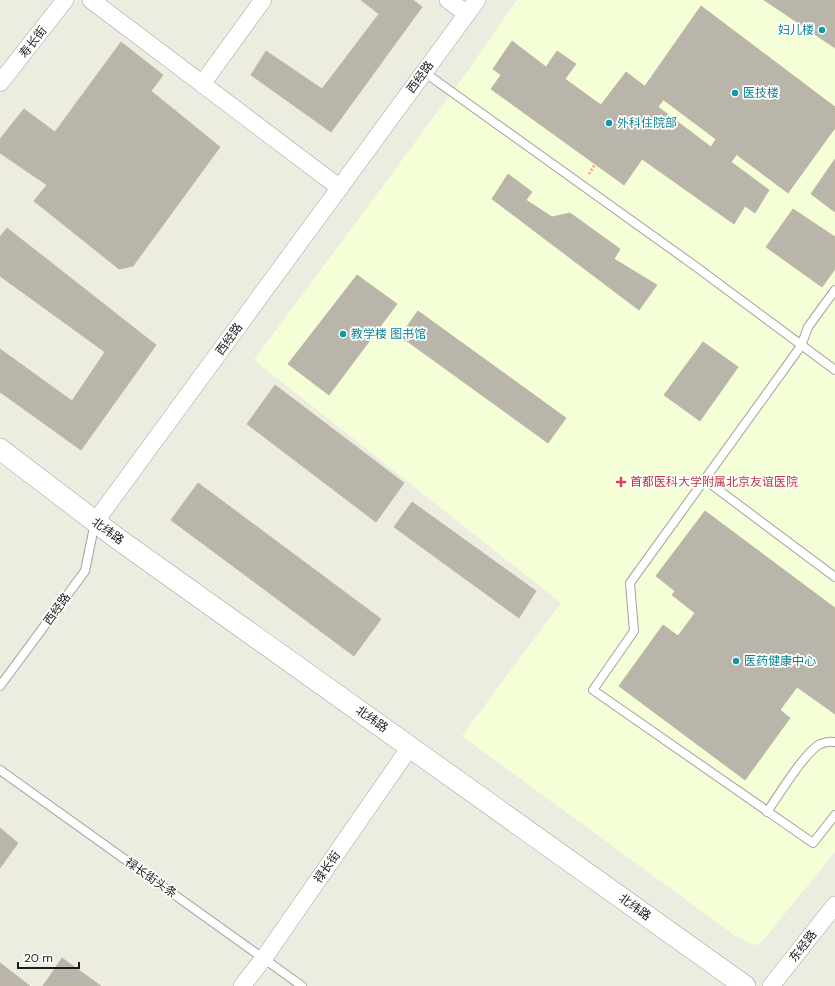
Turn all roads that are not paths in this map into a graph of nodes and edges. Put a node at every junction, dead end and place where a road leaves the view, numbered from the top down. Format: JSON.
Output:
{"nodes":[{"id":1,"x":65,"y":0,"type":"edge"},
{"id":2,"x":91,"y":0,"type":"edge"},
{"id":3,"x":263,"y":0,"type":"edge"},
{"id":4,"x":448,"y":0,"type":"edge"},
{"id":5,"x":477,"y":0,"type":"edge"},
{"id":6,"x":467,"y":14,"type":"junction"},
{"id":7,"x":424,"y":72,"type":"junction"},
{"id":8,"x":0,"y":83,"type":"edge"},
{"id":9,"x":202,"y":84,"type":"junction"},
{"id":10,"x":340,"y":188,"type":"junction"},
{"id":11,"x":835,"y":290,"type":"edge"},
{"id":12,"x":801,"y":346,"type":"junction"},
{"id":13,"x":835,"y":370,"type":"edge"},
{"id":14,"x":0,"y":449,"type":"edge"},
{"id":15,"x":704,"y":479,"type":"junction"},
{"id":16,"x":95,"y":522,"type":"junction"},
{"id":17,"x":835,"y":577,"type":"edge"},
{"id":18,"x":0,"y":686,"type":"edge"},
{"id":19,"x":835,"y":742,"type":"edge"},
{"id":20,"x":410,"y":747,"type":"junction"},
{"id":21,"x":0,"y":770,"type":"edge"},
{"id":22,"x":767,"y":812,"type":"junction"},
{"id":23,"x":835,"y":815,"type":"edge"},
{"id":24,"x":835,"y":905,"type":"edge"},
{"id":25,"x":264,"y":958,"type":"junction"},
{"id":26,"x":242,"y":986,"type":"edge"},
{"id":27,"x":302,"y":986,"type":"edge"},
{"id":28,"x":746,"y":986,"type":"edge"},
{"id":29,"x":771,"y":986,"type":"edge"}],
"edges":[{"from":1,"to":8,"type":"street","name":"寿长街"},
{"from":2,"to":9,"type":"street"},
{"from":3,"to":9,"type":"street"},
{"from":4,"to":6,"type":"street"},
{"from":5,"to":6,"type":"street","name":"西经路"},
{"from":6,"to":7,"type":"street","name":"西经路"},
{"from":7,"to":10,"type":"street","name":"西经路"},
{"from":7,"to":12,"type":"lane"},
{"from":9,"to":10,"type":"street"},
{"from":10,"to":16,"type":"street","name":"西经路"},
{"from":11,"to":12,"type":"lane"},
{"from":12,"to":13,"type":"lane"},
{"from":12,"to":15,"type":"lane"},
{"from":14,"to":16,"type":"street","name":"北纬路"},
{"from":15,"to":17,"type":"lane"},
{"from":15,"to":22,"type":"lane"},
{"from":16,"to":18,"type":"lane","name":"西经路"},
{"from":16,"to":20,"type":"street","name":"北纬路"},
{"from":19,"to":22,"type":"lane"},
{"from":20,"to":25,"type":"street","name":"禄长街"},
{"from":20,"to":28,"type":"street","name":"北纬路"},
{"from":21,"to":25,"type":"lane","name":"禄长街头条"},
{"from":22,"to":23,"type":"lane"},
{"from":24,"to":29,"type":"street","name":"东经路"},
{"from":25,"to":26,"type":"street","name":"禄长街"},
{"from":25,"to":27,"type":"lane","name":"禄长街头条"}]}
